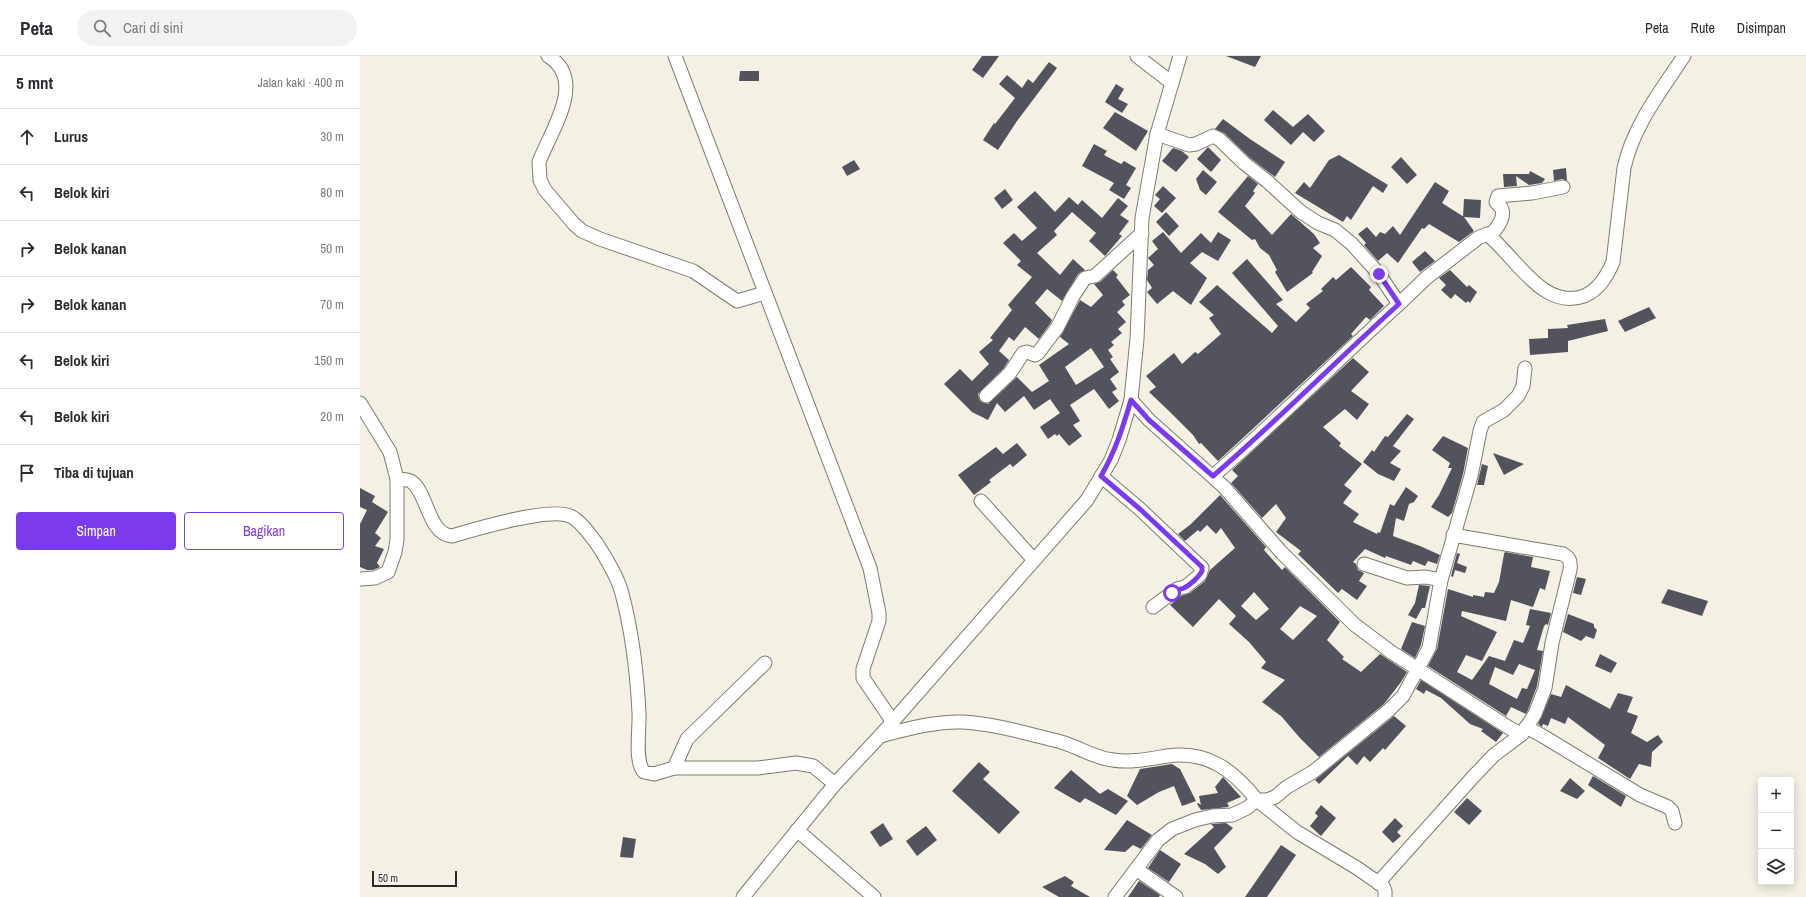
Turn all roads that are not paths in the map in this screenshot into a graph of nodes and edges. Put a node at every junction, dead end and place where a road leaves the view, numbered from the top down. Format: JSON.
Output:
{"nodes":[{"id":1,"x":548,"y":56,"type":"edge"},
{"id":2,"x":675,"y":56,"type":"edge"},
{"id":3,"x":1137,"y":56,"type":"edge"},
{"id":4,"x":1180,"y":56,"type":"edge"},
{"id":5,"x":1684,"y":56,"type":"edge"},
{"id":6,"x":1172,"y":83,"type":"junction"},
{"id":7,"x":1157,"y":134,"type":"junction"},
{"id":8,"x":1564,"y":187,"type":"dead end"},
{"id":9,"x":1142,"y":233,"type":"junction"},
{"id":10,"x":1489,"y":235,"type":"junction"},
{"id":11,"x":765,"y":293,"type":"junction"},
{"id":12,"x":1399,"y":304,"type":"junction"},
{"id":13,"x":1525,"y":368,"type":"dead end"},
{"id":14,"x":986,"y":396,"type":"dead end"},
{"id":15,"x":1131,"y":400,"type":"junction"},
{"id":16,"x":360,"y":403,"type":"edge"},
{"id":17,"x":1101,"y":476,"type":"junction"},
{"id":18,"x":1213,"y":476,"type":"junction"},
{"id":19,"x":397,"y":479,"type":"junction"},
{"id":20,"x":981,"y":501,"type":"dead end"},
{"id":21,"x":1453,"y":535,"type":"junction"},
{"id":22,"x":1034,"y":560,"type":"junction"},
{"id":23,"x":1364,"y":564,"type":"dead end"},
{"id":24,"x":360,"y":579,"type":"edge"},
{"id":25,"x":1441,"y":580,"type":"junction"},
{"id":26,"x":1153,"y":608,"type":"dead end"},
{"id":27,"x":765,"y":663,"type":"dead end"},
{"id":28,"x":1418,"y":668,"type":"junction"},
{"id":29,"x":892,"y":722,"type":"junction"},
{"id":30,"x":1524,"y":731,"type":"junction"},
{"id":31,"x":880,"y":736,"type":"junction"},
{"id":32,"x":674,"y":768,"type":"junction"},
{"id":33,"x":835,"y":784,"type":"junction"},
{"id":34,"x":1257,"y":800,"type":"junction"},
{"id":35,"x":1675,"y":823,"type":"dead end"},
{"id":36,"x":798,"y":830,"type":"junction"},
{"id":37,"x":1136,"y":869,"type":"junction"},
{"id":38,"x":1378,"y":883,"type":"junction"},
{"id":39,"x":743,"y":897,"type":"edge"},
{"id":40,"x":874,"y":897,"type":"edge"},
{"id":41,"x":1115,"y":897,"type":"edge"},
{"id":42,"x":1176,"y":897,"type":"edge"},
{"id":43,"x":1385,"y":897,"type":"edge"}],
"edges":[{"from":1,"to":11,"type":"street"},
{"from":2,"to":11,"type":"street"},
{"from":3,"to":6,"type":"street"},
{"from":4,"to":6,"type":"street"},
{"from":5,"to":10,"type":"street"},
{"from":6,"to":7,"type":"street"},
{"from":7,"to":9,"type":"street"},
{"from":7,"to":12,"type":"street"},
{"from":8,"to":10,"type":"street"},
{"from":9,"to":14,"type":"street"},
{"from":9,"to":15,"type":"street"},
{"from":10,"to":12,"type":"street"},
{"from":11,"to":29,"type":"street"},
{"from":12,"to":18,"type":"street"},
{"from":13,"to":21,"type":"street"},
{"from":15,"to":17,"type":"street"},
{"from":15,"to":18,"type":"street"},
{"from":16,"to":19,"type":"street"},
{"from":17,"to":22,"type":"street"},
{"from":17,"to":26,"type":"street"},
{"from":18,"to":28,"type":"street"},
{"from":19,"to":24,"type":"street"},
{"from":19,"to":32,"type":"street"},
{"from":20,"to":22,"type":"street"},
{"from":21,"to":25,"type":"street"},
{"from":21,"to":30,"type":"street"},
{"from":22,"to":29,"type":"street"},
{"from":23,"to":25,"type":"street"},
{"from":25,"to":28,"type":"street"},
{"from":27,"to":32,"type":"street"},
{"from":28,"to":30,"type":"street"},
{"from":28,"to":34,"type":"street"},
{"from":29,"to":31,"type":"street"},
{"from":30,"to":35,"type":"street"},
{"from":30,"to":38,"type":"street"},
{"from":31,"to":33,"type":"street"},
{"from":31,"to":34,"type":"street"},
{"from":32,"to":33,"type":"street"},
{"from":33,"to":36,"type":"street"},
{"from":34,"to":37,"type":"street"},
{"from":34,"to":38,"type":"street"},
{"from":36,"to":39,"type":"street"},
{"from":36,"to":40,"type":"street"},
{"from":37,"to":41,"type":"street"},
{"from":37,"to":42,"type":"street"},
{"from":38,"to":43,"type":"street"}]}
